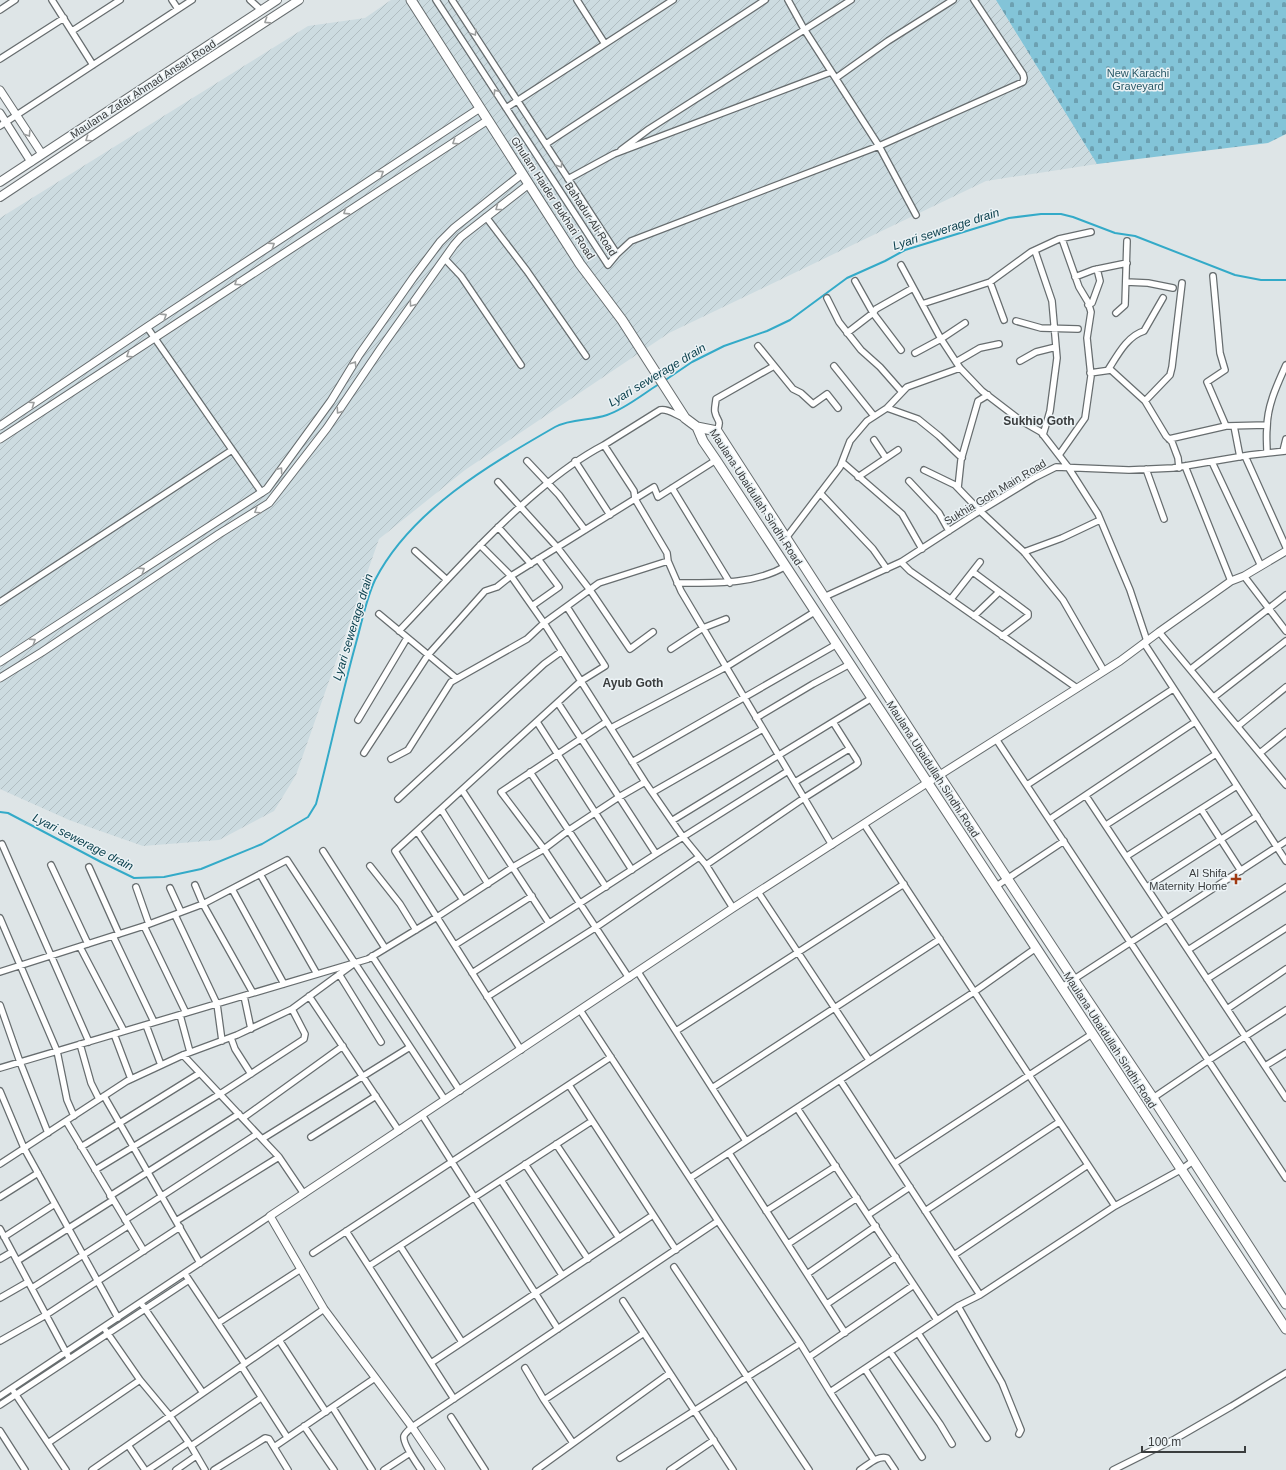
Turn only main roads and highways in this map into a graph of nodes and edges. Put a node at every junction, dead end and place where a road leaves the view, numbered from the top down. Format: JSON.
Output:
{"nodes":[{"id":1,"x":277,"y":0,"type":"edge"},
{"id":2,"x":299,"y":0,"type":"edge"},
{"id":3,"x":411,"y":0,"type":"edge"},
{"id":4,"x":0,"y":182,"type":"edge"},
{"id":5,"x":0,"y":197,"type":"edge"},
{"id":6,"x":697,"y":427,"type":"junction"},
{"id":7,"x":1286,"y":1304,"type":"edge"},
{"id":8,"x":1285,"y":1324,"type":"edge"}],
"edges":[{"from":1,"to":4,"type":"main road","name":"Maulana Zafar Ahmad Ansari Road"},
{"from":2,"to":5,"type":"main road","name":"Maulana Zafar Ahmad Ansari Road","one_way":true},
{"from":3,"to":6,"type":"main road","name":"Ghulam Haider Bukhari Road"},
{"from":6,"to":7,"type":"main road","name":"Maulana Ubaidullah Sindhi Road"},
{"from":6,"to":8,"type":"main road","name":"Maulana Ubaidullah Sindhi Road"}]}
